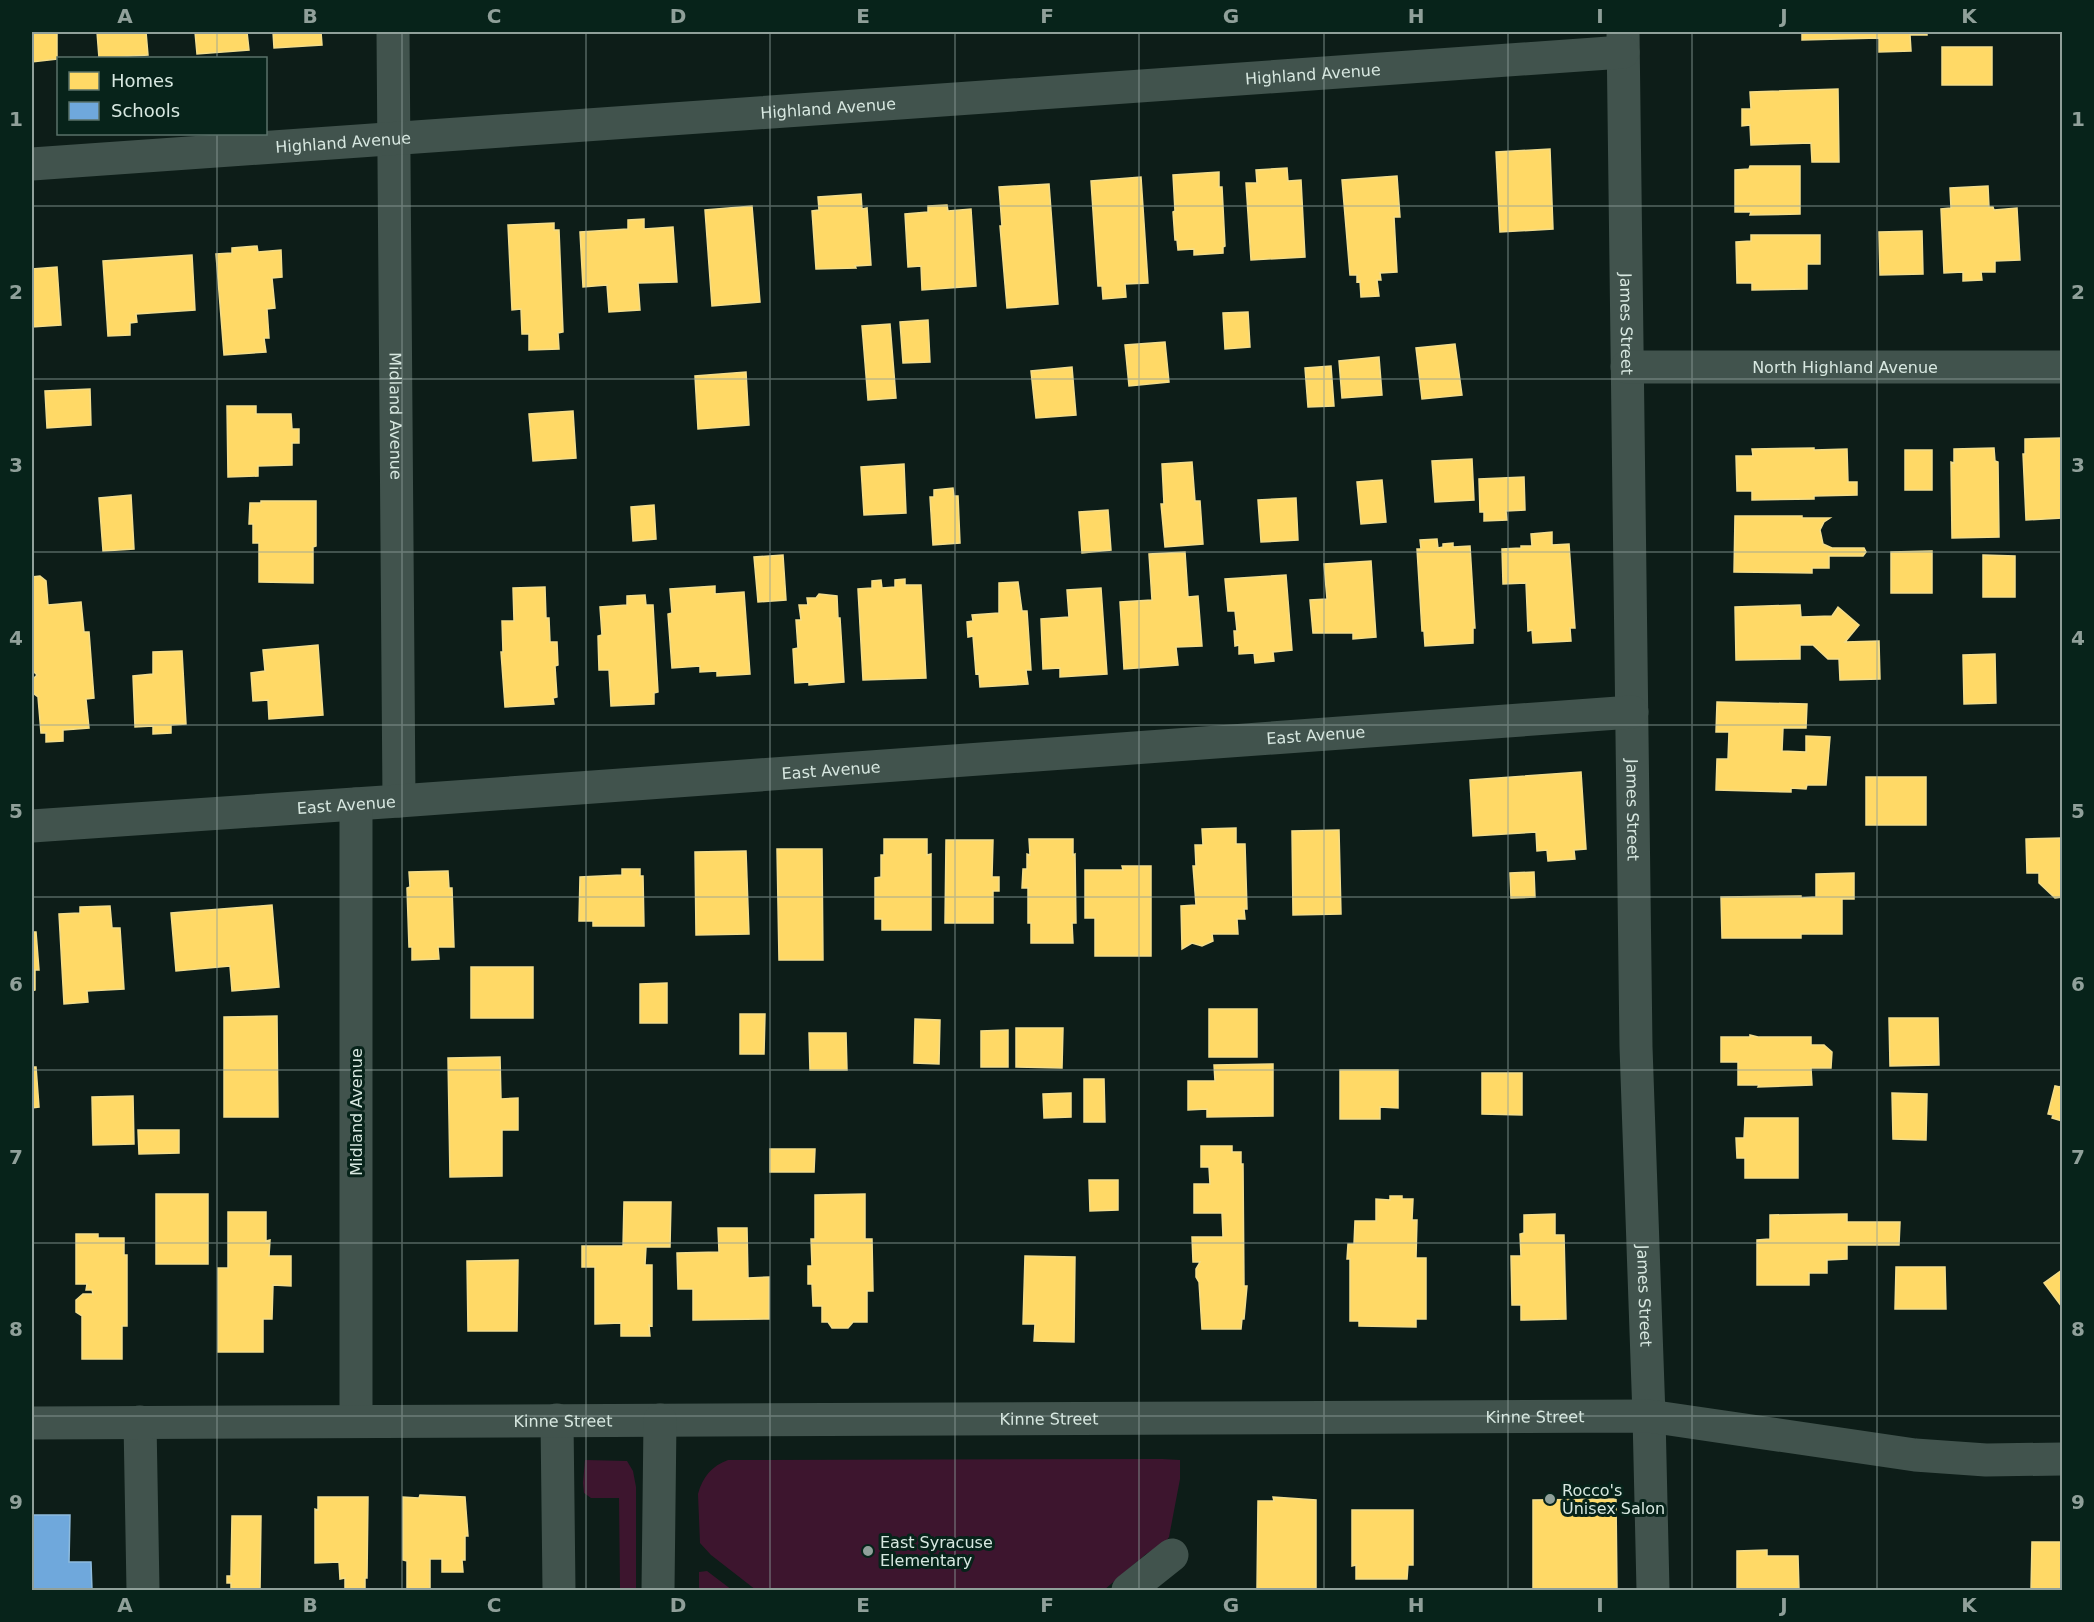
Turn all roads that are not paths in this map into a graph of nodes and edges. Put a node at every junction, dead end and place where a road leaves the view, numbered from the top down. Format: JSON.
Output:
{"nodes":[{"id":1,"x":393,"y":32,"type":"edge"},
{"id":2,"x":1623,"y":42,"type":"edge"},
{"id":3,"x":393,"y":140,"type":"junction"},
{"id":4,"x":32,"y":165,"type":"edge"},
{"id":5,"x":1627,"y":367,"type":"junction"},
{"id":6,"x":2062,"y":367,"type":"edge"},
{"id":7,"x":1632,"y":712,"type":"junction"},
{"id":8,"x":399,"y":801,"type":"junction"},
{"id":9,"x":356,"y":804,"type":"junction"},
{"id":10,"x":32,"y":826,"type":"edge"},
{"id":11,"x":1649,"y":1416,"type":"junction"},
{"id":12,"x":356,"y":1420,"type":"junction"},
{"id":13,"x":557,"y":1420,"type":"junction"},
{"id":14,"x":660,"y":1420,"type":"junction"},
{"id":15,"x":141,"y":1422,"type":"junction"},
{"id":16,"x":32,"y":1423,"type":"edge"},
{"id":17,"x":2062,"y":1459,"type":"edge"},
{"id":18,"x":1172,"y":1555,"type":"dead end"},
{"id":19,"x":143,"y":1590,"type":"edge"},
{"id":20,"x":559,"y":1590,"type":"edge"},
{"id":21,"x":658,"y":1590,"type":"edge"},
{"id":22,"x":1128,"y":1590,"type":"edge"},
{"id":23,"x":1653,"y":1590,"type":"edge"}],
"edges":[{"from":1,"to":3,"type":"street","name":"Midland Avenue"},
{"from":2,"to":3,"type":"street","name":"Highland Avenue"},
{"from":2,"to":5,"type":"street","name":"James Street"},
{"from":3,"to":4,"type":"street","name":"Highland Avenue"},
{"from":3,"to":8,"type":"street","name":"Midland Avenue"},
{"from":5,"to":6,"type":"street","name":"North Highland Avenue"},
{"from":5,"to":7,"type":"street","name":"James Street"},
{"from":7,"to":8,"type":"street","name":"East Avenue"},
{"from":7,"to":11,"type":"street","name":"James Street"},
{"from":8,"to":9,"type":"street","name":"East Avenue"},
{"from":9,"to":10,"type":"street","name":"East Avenue"},
{"from":9,"to":12,"type":"street","name":"Midland Avenue"},
{"from":11,"to":14,"type":"street","name":"Kinne Street"},
{"from":11,"to":17,"type":"street","name":"Kinne Street"},
{"from":11,"to":23,"type":"street","name":"James Street"},
{"from":12,"to":13,"type":"street","name":"Kinne Street"},
{"from":12,"to":15,"type":"street","name":"Kinne Street"},
{"from":13,"to":14,"type":"street","name":"Kinne Street"},
{"from":13,"to":20,"type":"street"},
{"from":14,"to":21,"type":"street"},
{"from":15,"to":16,"type":"street","name":"Kinne Street"},
{"from":15,"to":19,"type":"street"},
{"from":18,"to":22,"type":"street"}]}
